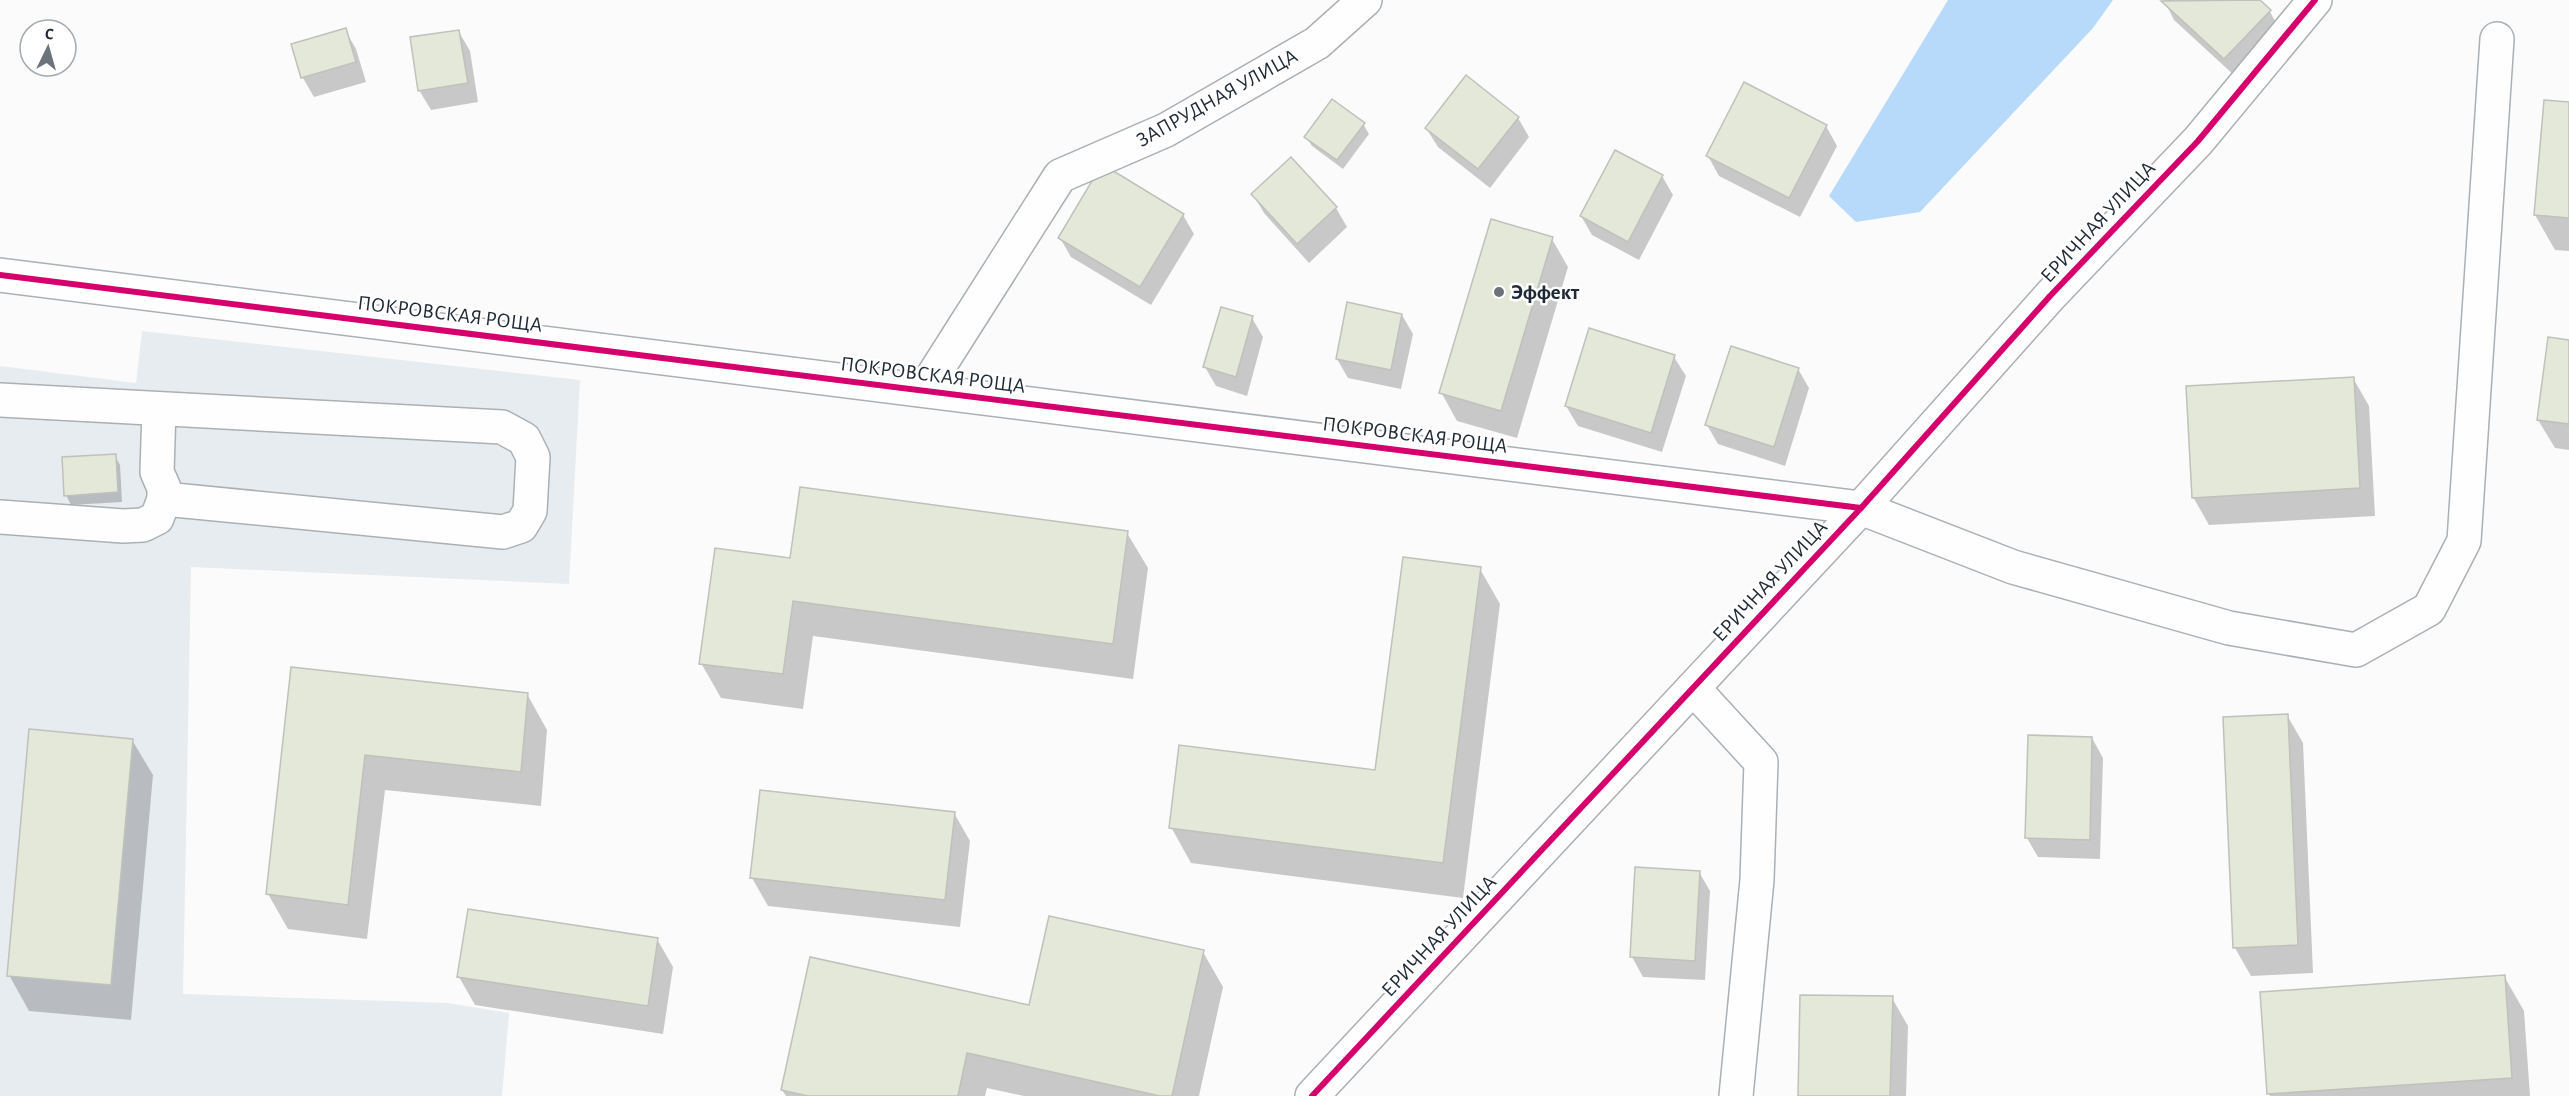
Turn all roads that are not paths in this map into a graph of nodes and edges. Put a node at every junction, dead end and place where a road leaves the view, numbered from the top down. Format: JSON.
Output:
{"nodes":[{"id":1,"x":1365,"y":0,"type":"edge"},
{"id":2,"x":2315,"y":0,"type":"edge"},
{"id":3,"x":2497,"y":39,"type":"dead end"},
{"id":4,"x":0,"y":275,"type":"edge"},
{"id":5,"x":924,"y":390,"type":"junction"},
{"id":6,"x":0,"y":400,"type":"edge"},
{"id":7,"x":159,"y":409,"type":"junction"},
{"id":8,"x":164,"y":499,"type":"junction"},
{"id":9,"x":1861,"y":508,"type":"junction"},
{"id":10,"x":0,"y":517,"type":"edge"},
{"id":11,"x":1693,"y":687,"type":"junction"},
{"id":12,"x":1312,"y":1096,"type":"edge"},
{"id":13,"x":1736,"y":1096,"type":"edge"}],
"edges":[{"from":1,"to":5,"type":"street","name":"ЗАПРУДНАЯ УЛИЦА"},
{"from":2,"to":9,"type":"street","name":"ЕРИЧНАЯ УЛИЦА"},
{"from":3,"to":9,"type":"street","name":"ПОКРОВСКАЯ РОЩА"},
{"from":4,"to":5,"type":"street","name":"ПОКРОВСКАЯ РОЩА"},
{"from":5,"to":9,"type":"street","name":"ПОКРОВСКАЯ РОЩА"},
{"from":6,"to":7,"type":"street"},
{"from":7,"to":8,"type":"street"},
{"from":7,"to":8,"type":"street"},
{"from":8,"to":10,"type":"street"},
{"from":9,"to":11,"type":"street","name":"ЕРИЧНАЯ УЛИЦА"},
{"from":11,"to":12,"type":"street","name":"ЕРИЧНАЯ УЛИЦА"},
{"from":11,"to":13,"type":"street"}]}
